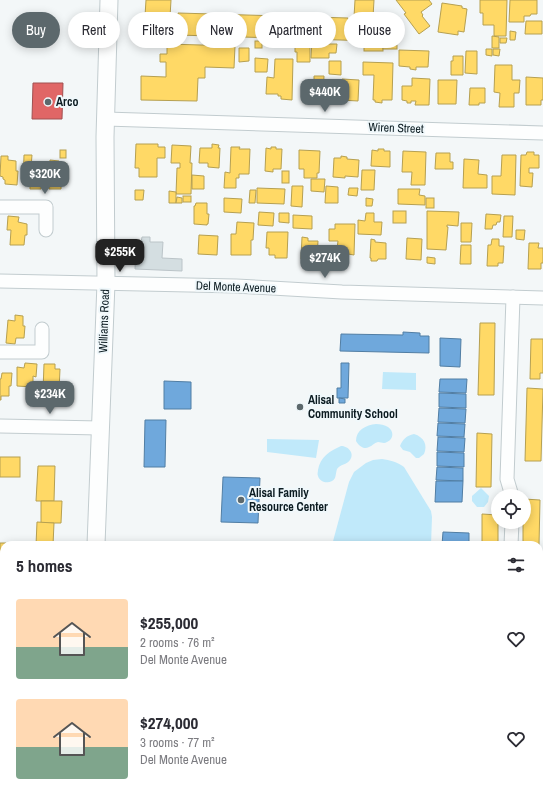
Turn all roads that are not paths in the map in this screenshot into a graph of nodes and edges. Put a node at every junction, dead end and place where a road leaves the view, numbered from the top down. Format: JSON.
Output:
{"nodes":[{"id":1,"x":109,"y":0,"type":"edge"},
{"id":2,"x":106,"y":119,"type":"junction"},
{"id":3,"x":543,"y":133,"type":"edge"},
{"id":4,"x":0,"y":207,"type":"edge"},
{"id":5,"x":46,"y":230,"type":"dead end"},
{"id":6,"x":0,"y":281,"type":"edge"},
{"id":7,"x":106,"y":283,"type":"junction"},
{"id":8,"x":513,"y":297,"type":"junction"},
{"id":9,"x":543,"y":298,"type":"edge"},
{"id":10,"x":42,"y":329,"type":"dead end"},
{"id":11,"x":0,"y":352,"type":"edge"},
{"id":12,"x":0,"y":426,"type":"edge"},
{"id":13,"x":100,"y":428,"type":"junction"},
{"id":14,"x":510,"y":489,"type":"edge"},
{"id":15,"x":512,"y":529,"type":"edge"},
{"id":16,"x":96,"y":541,"type":"edge"},
{"id":17,"x":511,"y":541,"type":"edge"}],
"edges":[{"from":1,"to":2,"type":"main road","name":"Williams Road"},
{"from":2,"to":3,"type":"street","name":"Wiren Street"},
{"from":2,"to":7,"type":"main road","name":"Williams Road"},
{"from":4,"to":5,"type":"street"},
{"from":6,"to":7,"type":"street","name":"Del Monte Avenue"},
{"from":7,"to":8,"type":"street","name":"Del Monte Avenue"},
{"from":7,"to":13,"type":"main road","name":"Williams Road"},
{"from":8,"to":9,"type":"street","name":"Del Monte Avenue"},
{"from":8,"to":14,"type":"street"},
{"from":10,"to":11,"type":"street"},
{"from":12,"to":13,"type":"street"},
{"from":13,"to":16,"type":"main road","name":"Williams Road"},
{"from":15,"to":17,"type":"street"}]}
